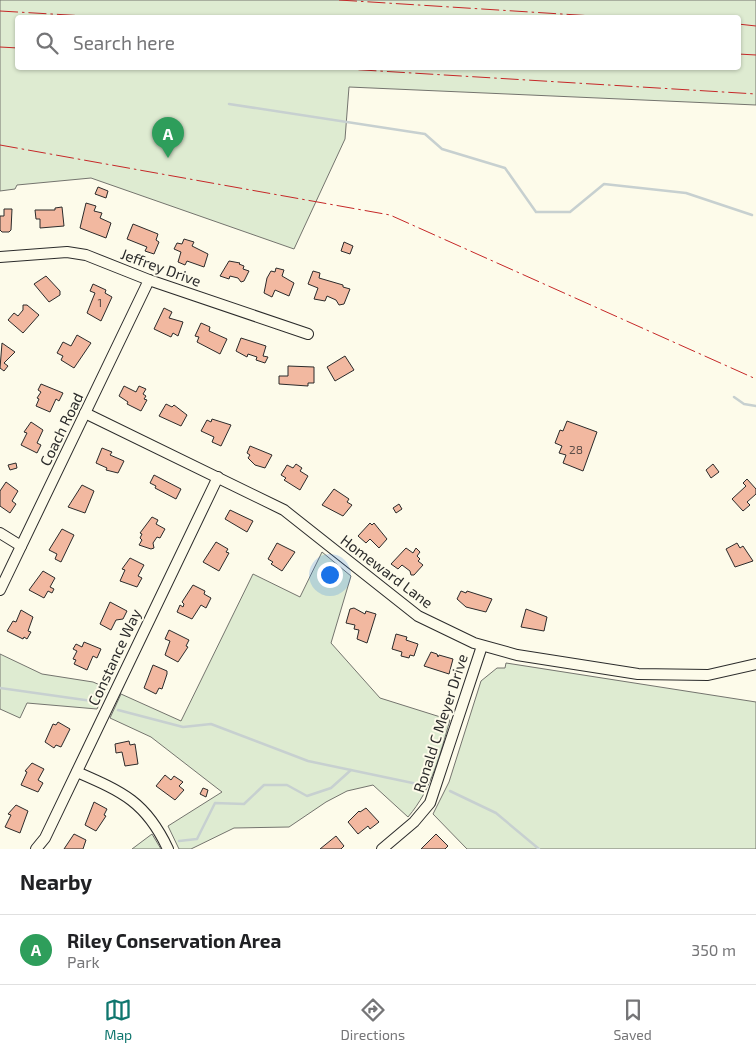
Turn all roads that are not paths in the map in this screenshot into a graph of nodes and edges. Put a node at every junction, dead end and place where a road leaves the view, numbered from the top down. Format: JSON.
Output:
{"nodes":[{"id":1,"x":0,"y":257,"type":"edge"},
{"id":2,"x":149,"y":280,"type":"junction"},
{"id":3,"x":308,"y":334,"type":"dead end"},
{"id":4,"x":85,"y":413,"type":"junction"},
{"id":5,"x":218,"y":476,"type":"junction"},
{"id":6,"x":0,"y":533,"type":"edge"},
{"id":7,"x":21,"y":546,"type":"junction"},
{"id":8,"x":0,"y":590,"type":"edge"},
{"id":9,"x":482,"y":646,"type":"junction"},
{"id":10,"x":756,"y":664,"type":"edge"},
{"id":11,"x":77,"y":772,"type":"junction"},
{"id":12,"x":36,"y":849,"type":"edge"},
{"id":13,"x":168,"y":849,"type":"edge"},
{"id":14,"x":382,"y":849,"type":"edge"}],
"edges":[{"from":1,"to":2,"type":"street","name":"Jeffrey Drive"},
{"from":2,"to":3,"type":"street","name":"Jeffrey Drive"},
{"from":2,"to":4,"type":"street","name":"Coach Road"},
{"from":4,"to":5,"type":"street","name":"Homeward Lane"},
{"from":4,"to":7,"type":"street","name":"Coach Road"},
{"from":5,"to":9,"type":"street","name":"Homeward Lane"},
{"from":5,"to":11,"type":"street","name":"Constance Way"},
{"from":6,"to":7,"type":"street"},
{"from":7,"to":8,"type":"street","name":"Coach Road"},
{"from":9,"to":10,"type":"street","name":"Homeward Lane"},
{"from":9,"to":14,"type":"street","name":"Ronald C Meyer Drive"},
{"from":11,"to":12,"type":"street","name":"Constance Way"},
{"from":11,"to":13,"type":"street"}]}
